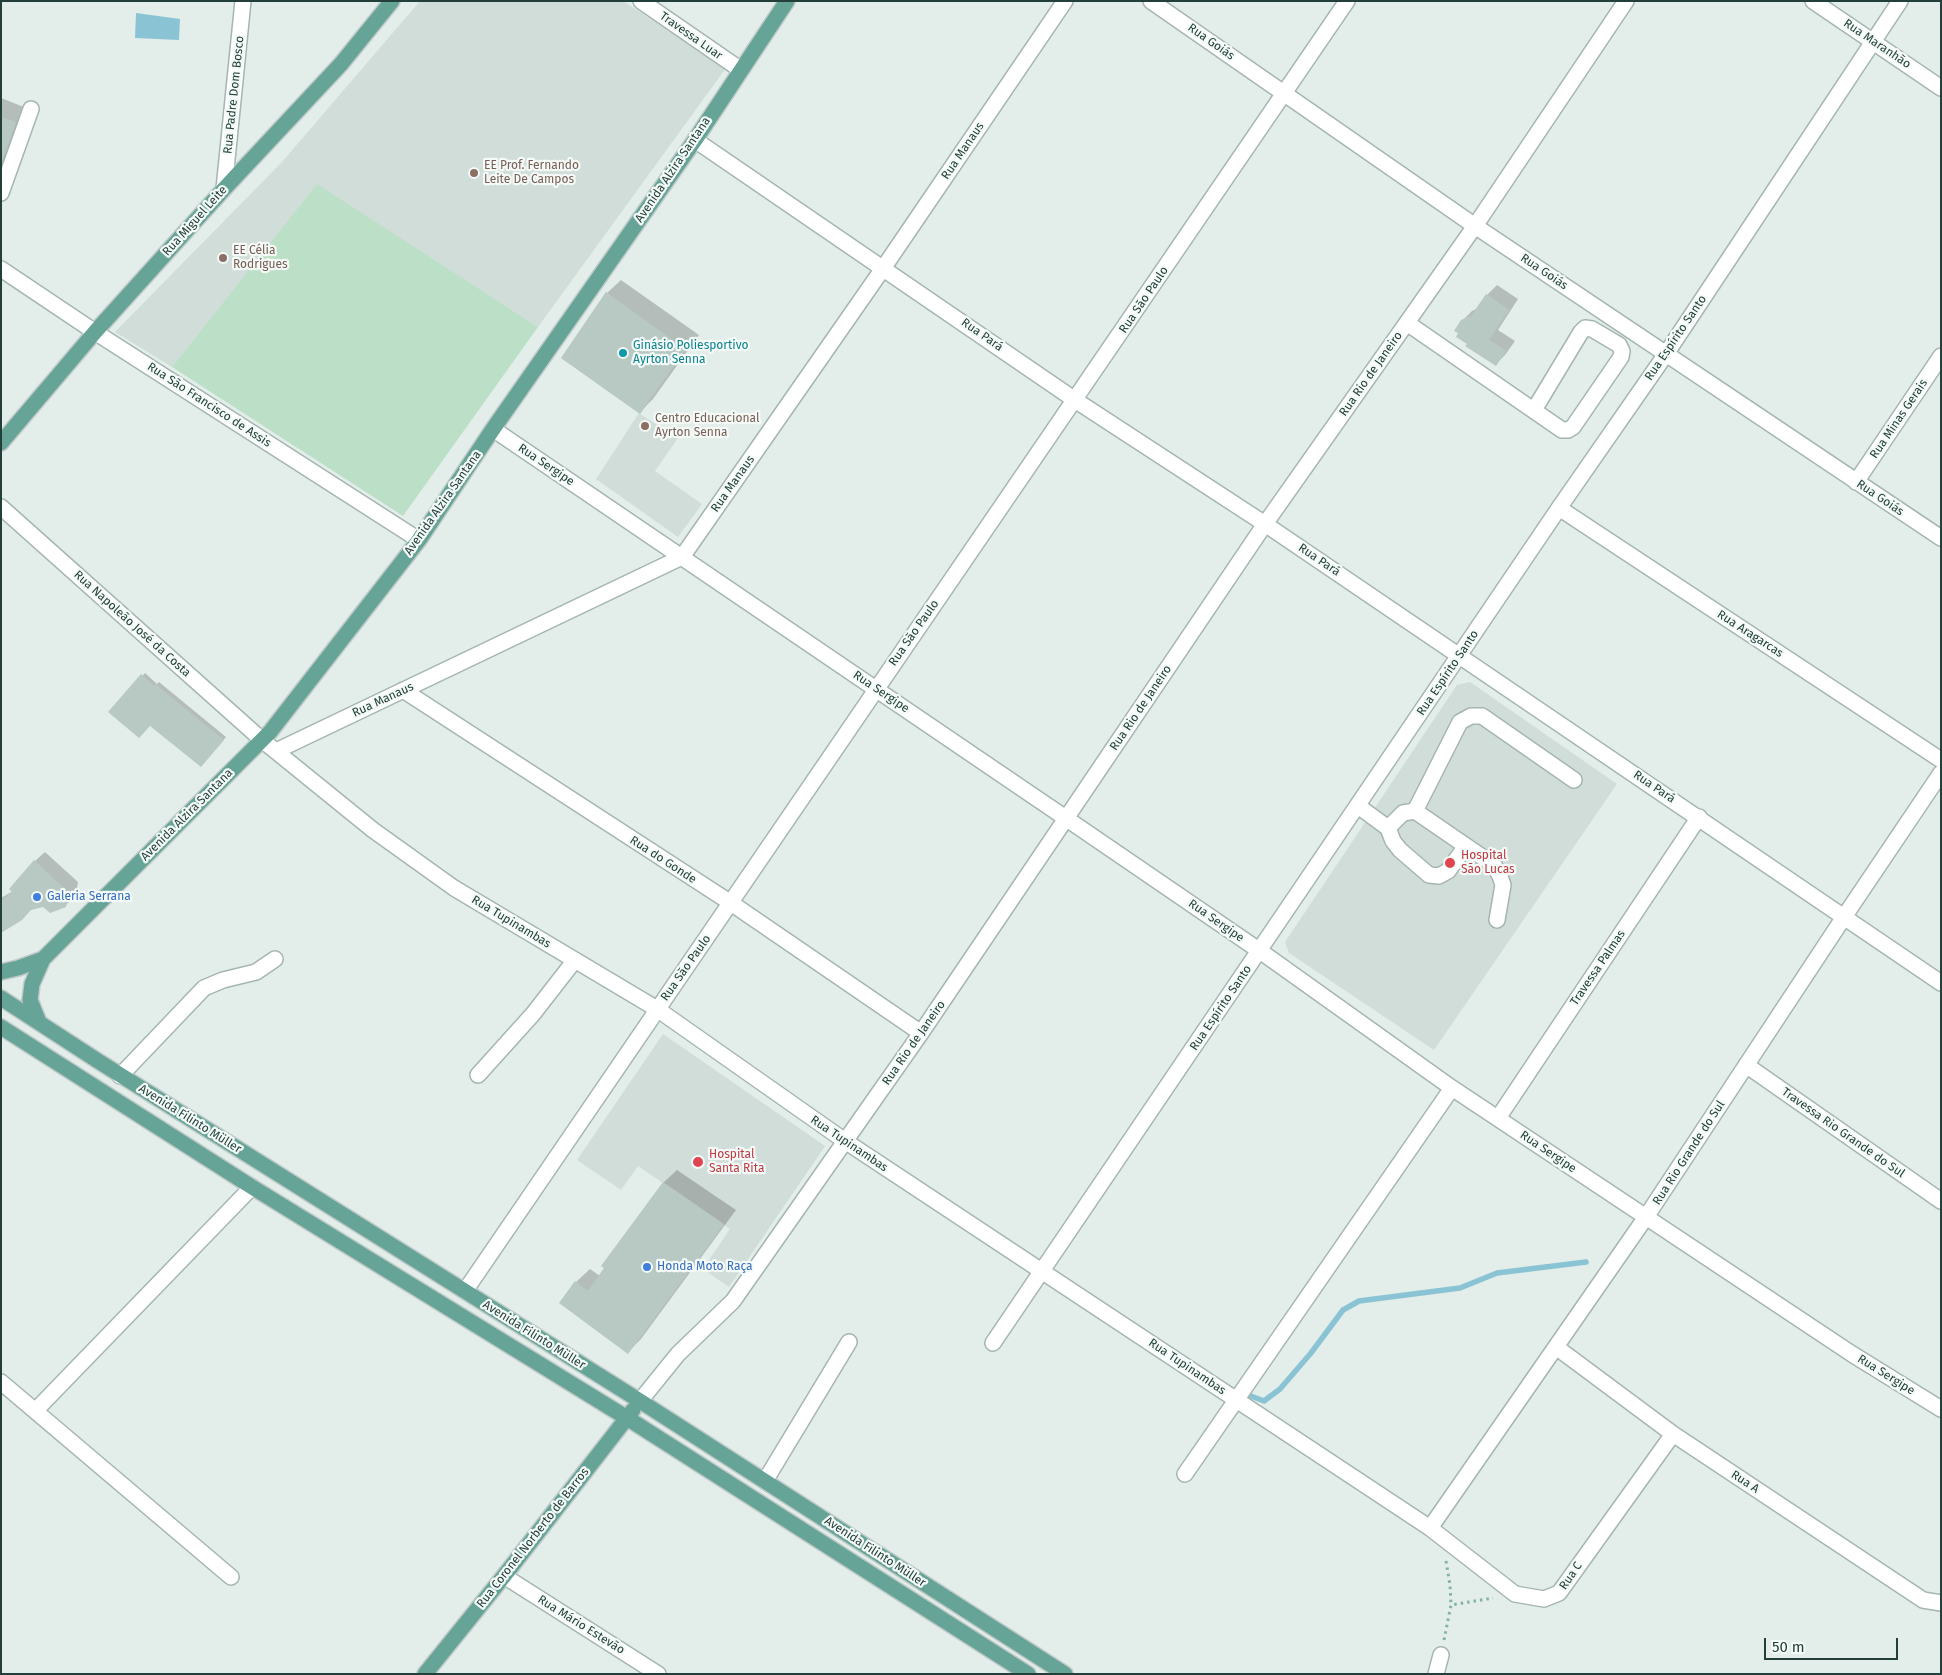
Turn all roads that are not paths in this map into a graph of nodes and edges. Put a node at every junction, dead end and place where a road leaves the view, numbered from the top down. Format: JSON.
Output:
{"nodes":[{"id":1,"x":243,"y":1,"type":"edge"},
{"id":2,"x":392,"y":1,"type":"edge"},
{"id":3,"x":642,"y":1,"type":"edge"},
{"id":4,"x":788,"y":1,"type":"edge"},
{"id":5,"x":1065,"y":1,"type":"edge"},
{"id":6,"x":1151,"y":1,"type":"edge"},
{"id":7,"x":1347,"y":1,"type":"edge"},
{"id":8,"x":1626,"y":1,"type":"edge"},
{"id":9,"x":1813,"y":1,"type":"edge"},
{"id":10,"x":1900,"y":1,"type":"edge"},
{"id":11,"x":1873,"y":41,"type":"junction"},
{"id":12,"x":741,"y":70,"type":"junction"},
{"id":13,"x":1941,"y":88,"type":"edge"},
{"id":14,"x":1285,"y":94,"type":"junction"},
{"id":15,"x":31,"y":110,"type":"dead end"},
{"id":16,"x":695,"y":140,"type":"junction"},
{"id":17,"x":224,"y":189,"type":"junction"},
{"id":18,"x":1,"y":193,"type":"edge"},
{"id":19,"x":1475,"y":226,"type":"junction"},
{"id":20,"x":884,"y":267,"type":"junction"},
{"id":21,"x":1,"y":269,"type":"edge"},
{"id":22,"x":1407,"y":323,"type":"junction"},
{"id":23,"x":95,"y":332,"type":"junction"},
{"id":24,"x":1666,"y":354,"type":"junction"},
{"id":25,"x":1941,"y":356,"type":"edge"},
{"id":26,"x":1075,"y":400,"type":"junction"},
{"id":27,"x":1534,"y":410,"type":"junction"},
{"id":28,"x":493,"y":430,"type":"junction"},
{"id":29,"x":1,"y":443,"type":"edge"},
{"id":30,"x":1856,"y":482,"type":"junction"},
{"id":31,"x":1,"y":507,"type":"edge"},
{"id":32,"x":1560,"y":508,"type":"junction"},
{"id":33,"x":1265,"y":524,"type":"junction"},
{"id":34,"x":1941,"y":538,"type":"edge"},
{"id":35,"x":419,"y":540,"type":"junction"},
{"id":36,"x":682,"y":557,"type":"junction"},
{"id":37,"x":1461,"y":656,"type":"junction"},
{"id":38,"x":876,"y":688,"type":"junction"},
{"id":39,"x":403,"y":690,"type":"junction"},
{"id":40,"x":262,"y":740,"type":"junction"},
{"id":41,"x":276,"y":751,"type":"junction"},
{"id":42,"x":1941,"y":760,"type":"edge"},
{"id":43,"x":1941,"y":773,"type":"edge"},
{"id":44,"x":1574,"y":780,"type":"dead end"},
{"id":45,"x":1358,"y":806,"type":"junction"},
{"id":46,"x":1415,"y":811,"type":"junction"},
{"id":47,"x":1699,"y":817,"type":"junction"},
{"id":48,"x":1067,"y":819,"type":"junction"},
{"id":49,"x":1388,"y":828,"type":"junction"},
{"id":50,"x":1466,"y":846,"type":"junction"},
{"id":51,"x":731,"y":903,"type":"junction"},
{"id":52,"x":1844,"y":917,"type":"junction"},
{"id":53,"x":1497,"y":920,"type":"dead end"},
{"id":54,"x":1260,"y":951,"type":"junction"},
{"id":55,"x":43,"y":959,"type":"junction"},
{"id":56,"x":275,"y":959,"type":"dead end"},
{"id":57,"x":576,"y":960,"type":"junction"},
{"id":58,"x":1,"y":972,"type":"edge"},
{"id":59,"x":1941,"y":982,"type":"edge"},
{"id":60,"x":1,"y":998,"type":"edge"},
{"id":61,"x":657,"y":1009,"type":"junction"},
{"id":62,"x":39,"y":1022,"type":"junction"},
{"id":63,"x":1,"y":1027,"type":"edge"},
{"id":64,"x":921,"y":1032,"type":"junction"},
{"id":65,"x":1746,"y":1065,"type":"junction"},
{"id":66,"x":478,"y":1075,"type":"dead end"},
{"id":67,"x":120,"y":1076,"type":"junction"},
{"id":68,"x":1452,"y":1088,"type":"junction"},
{"id":69,"x":1498,"y":1118,"type":"junction"},
{"id":70,"x":845,"y":1141,"type":"junction"},
{"id":71,"x":252,"y":1187,"type":"junction"},
{"id":72,"x":1941,"y":1201,"type":"edge"},
{"id":73,"x":1646,"y":1217,"type":"junction"},
{"id":74,"x":1042,"y":1271,"type":"junction"},
{"id":75,"x":465,"y":1291,"type":"junction"},
{"id":76,"x":849,"y":1342,"type":"dead end"},
{"id":77,"x":993,"y":1343,"type":"dead end"},
{"id":78,"x":1556,"y":1347,"type":"junction"},
{"id":79,"x":1,"y":1382,"type":"edge"},
{"id":80,"x":1238,"y":1400,"type":"junction"},
{"id":81,"x":640,"y":1401,"type":"junction"},
{"id":82,"x":1941,"y":1409,"type":"edge"},
{"id":83,"x":36,"y":1410,"type":"junction"},
{"id":84,"x":626,"y":1418,"type":"junction"},
{"id":85,"x":1673,"y":1434,"type":"junction"},
{"id":86,"x":1185,"y":1474,"type":"dead end"},
{"id":87,"x":765,"y":1481,"type":"junction"},
{"id":88,"x":1436,"y":1532,"type":"junction"},
{"id":89,"x":504,"y":1576,"type":"junction"},
{"id":90,"x":231,"y":1577,"type":"dead end"},
{"id":91,"x":1941,"y":1603,"type":"edge"},
{"id":92,"x":1441,"y":1655,"type":"road end"},
{"id":93,"x":1024,"y":1673,"type":"edge"},
{"id":94,"x":425,"y":1674,"type":"edge"},
{"id":95,"x":658,"y":1674,"type":"edge"},
{"id":96,"x":1065,"y":1674,"type":"edge"},
{"id":97,"x":1436,"y":1674,"type":"edge"}],
"edges":[{"from":1,"to":17,"type":"street","name":"Rua Padre Dom Bosco"},
{"from":2,"to":17,"type":"main road","name":"Rua Miguel Leite"},
{"from":3,"to":12,"type":"street","name":"Travessa Luar"},
{"from":4,"to":12,"type":"main road","name":"Avenida Alzira Santana"},
{"from":5,"to":20,"type":"street","name":"Rua Manaus"},
{"from":6,"to":14,"type":"street","name":"Rua Goiás"},
{"from":7,"to":14,"type":"street","name":"Rua São Paulo"},
{"from":8,"to":19,"type":"street","name":"Rua Rio de Janeiro"},
{"from":9,"to":11,"type":"street","name":"Rua Maranhão"},
{"from":10,"to":11,"type":"street","name":"Rua Espírito Santo"},
{"from":11,"to":13,"type":"street","name":"Rua Maranhão"},
{"from":11,"to":24,"type":"street","name":"Rua Espírito Santo"},
{"from":12,"to":16,"type":"main road","name":"Avenida Alzira Santana"},
{"from":14,"to":19,"type":"street","name":"Rua Goiás"},
{"from":14,"to":26,"type":"street","name":"Rua São Paulo"},
{"from":15,"to":18,"type":"street"},
{"from":16,"to":20,"type":"street","name":"Rua Pará"},
{"from":16,"to":28,"type":"main road","name":"Avenida Alzira Santana"},
{"from":17,"to":23,"type":"main road","name":"Rua Miguel Leite"},
{"from":19,"to":22,"type":"street","name":"Rua Rio de Janeiro"},
{"from":19,"to":24,"type":"street","name":"Rua Goiás"},
{"from":20,"to":26,"type":"street","name":"Rua Pará"},
{"from":20,"to":36,"type":"street","name":"Rua Manaus"},
{"from":21,"to":23,"type":"street","name":"Rua São Francisco de Assis"},
{"from":22,"to":27,"type":"street"},
{"from":22,"to":33,"type":"street","name":"Rua Rio de Janeiro"},
{"from":23,"to":29,"type":"main road","name":"Rua Miguel Leite"},
{"from":23,"to":35,"type":"street","name":"Rua São Francisco de Assis"},
{"from":24,"to":30,"type":"street","name":"Rua Goiás"},
{"from":24,"to":32,"type":"street","name":"Rua Espírito Santo"},
{"from":25,"to":30,"type":"street","name":"Rua Minas Gerais"},
{"from":26,"to":33,"type":"street","name":"Rua Pará"},
{"from":26,"to":38,"type":"street","name":"Rua São Paulo"},
{"from":27,"to":27,"type":"street"},
{"from":28,"to":35,"type":"main road","name":"Avenida Alzira Santana"},
{"from":28,"to":36,"type":"street","name":"Rua Sergipe"},
{"from":30,"to":34,"type":"street","name":"Rua Goiás"},
{"from":31,"to":40,"type":"street","name":"Rua Napoleão José da Costa"},
{"from":32,"to":37,"type":"street","name":"Rua Espírito Santo"},
{"from":32,"to":42,"type":"street","name":"Rua Aragarcas"},
{"from":33,"to":37,"type":"street","name":"Rua Pará"},
{"from":33,"to":48,"type":"street","name":"Rua Rio de Janeiro"},
{"from":35,"to":40,"type":"main road","name":"Avenida Alzira Santana"},
{"from":36,"to":38,"type":"street","name":"Rua Sergipe"},
{"from":36,"to":39,"type":"street","name":"Rua Manaus"},
{"from":37,"to":45,"type":"street","name":"Rua Espírito Santo"},
{"from":37,"to":47,"type":"street","name":"Rua Pará"},
{"from":38,"to":48,"type":"street","name":"Rua Sergipe"},
{"from":38,"to":51,"type":"street","name":"Rua São Paulo"},
{"from":39,"to":41,"type":"street","name":"Rua Manaus"},
{"from":39,"to":51,"type":"street","name":"Rua do Gonde"},
{"from":40,"to":41,"type":"street"},
{"from":40,"to":55,"type":"main road","name":"Avenida Alzira Santana"},
{"from":41,"to":57,"type":"street","name":"Rua Tupinambas"},
{"from":43,"to":52,"type":"street","name":"Rua Rio Grande do Sul"},
{"from":44,"to":46,"type":"street"},
{"from":45,"to":49,"type":"street"},
{"from":45,"to":54,"type":"street","name":"Rua Espírito Santo"},
{"from":46,"to":49,"type":"street"},
{"from":46,"to":50,"type":"street"},
{"from":47,"to":52,"type":"street","name":"Rua Pará"},
{"from":47,"to":69,"type":"street","name":"Travessa Palmas"},
{"from":48,"to":54,"type":"street","name":"Rua Sergipe"},
{"from":48,"to":64,"type":"street","name":"Rua Rio de Janeiro"},
{"from":49,"to":50,"type":"street"},
{"from":50,"to":53,"type":"street"},
{"from":51,"to":61,"type":"street","name":"Rua São Paulo"},
{"from":51,"to":64,"type":"street","name":"Rua do Gonde"},
{"from":52,"to":59,"type":"street","name":"Rua Pará"},
{"from":52,"to":65,"type":"street","name":"Rua Rio Grande do Sul"},
{"from":54,"to":68,"type":"street","name":"Rua Sergipe"},
{"from":54,"to":74,"type":"street","name":"Rua Espírito Santo"},
{"from":55,"to":58,"type":"main road","name":"Avenida Alzira Santana"},
{"from":55,"to":62,"type":"main road","name":"Avenida Alzira Santana"},
{"from":56,"to":67,"type":"street"},
{"from":57,"to":61,"type":"street","name":"Rua Tupinambas"},
{"from":57,"to":66,"type":"street"},
{"from":60,"to":62,"type":"main road","name":"Avenida Filinto Müller"},
{"from":61,"to":70,"type":"street","name":"Rua Tupinambas"},
{"from":61,"to":75,"type":"street","name":"Rua São Paulo"},
{"from":62,"to":67,"type":"main road","name":"Avenida Filinto Müller"},
{"from":63,"to":71,"type":"main road","name":"Avenida Filinto Müller"},
{"from":64,"to":70,"type":"street","name":"Rua Rio de Janeiro"},
{"from":65,"to":72,"type":"street","name":"Travessa Rio Grande do Sul"},
{"from":65,"to":73,"type":"street","name":"Rua Rio Grande do Sul"},
{"from":67,"to":75,"type":"main road","name":"Avenida Filinto Müller"},
{"from":68,"to":69,"type":"street","name":"Rua Sergipe"},
{"from":68,"to":80,"type":"street"},
{"from":69,"to":73,"type":"street","name":"Rua Sergipe"},
{"from":70,"to":74,"type":"street","name":"Rua Tupinambas"},
{"from":70,"to":81,"type":"street","name":"Rua Rio de Janeiro"},
{"from":71,"to":83,"type":"street"},
{"from":71,"to":84,"type":"main road","name":"Avenida Filinto Müller"},
{"from":73,"to":78,"type":"street","name":"Rua Rio Grande do Sul"},
{"from":73,"to":82,"type":"street","name":"Rua Sergipe"},
{"from":74,"to":77,"type":"street","name":"Rua Espírito Santo"},
{"from":74,"to":80,"type":"street","name":"Rua Tupinambas"},
{"from":75,"to":81,"type":"main road","name":"Avenida Filinto Müller"},
{"from":76,"to":87,"type":"street"},
{"from":78,"to":85,"type":"street","name":"Rua A"},
{"from":78,"to":88,"type":"street","name":"Rua Rio Grande do Sul"},
{"from":79,"to":83,"type":"street"},
{"from":80,"to":86,"type":"street"},
{"from":80,"to":88,"type":"street","name":"Rua Tupinambas"},
{"from":81,"to":84,"type":"main road","name":"Rua Coronel Norberto de Barros"},
{"from":81,"to":87,"type":"main road","name":"Avenida Filinto Müller"},
{"from":83,"to":90,"type":"street"},
{"from":84,"to":89,"type":"main road","name":"Rua Coronel Norberto de Barros"},
{"from":84,"to":93,"type":"main road","name":"Avenida Filinto Müller"},
{"from":85,"to":88,"type":"street","name":"Rua C"},
{"from":85,"to":91,"type":"street","name":"Rua A"},
{"from":87,"to":96,"type":"main road","name":"Avenida Filinto Müller"},
{"from":89,"to":94,"type":"main road","name":"Rua Coronel Norberto de Barros"},
{"from":89,"to":95,"type":"street","name":"Rua Mário Estevão"},
{"from":92,"to":97,"type":"street"}]}
